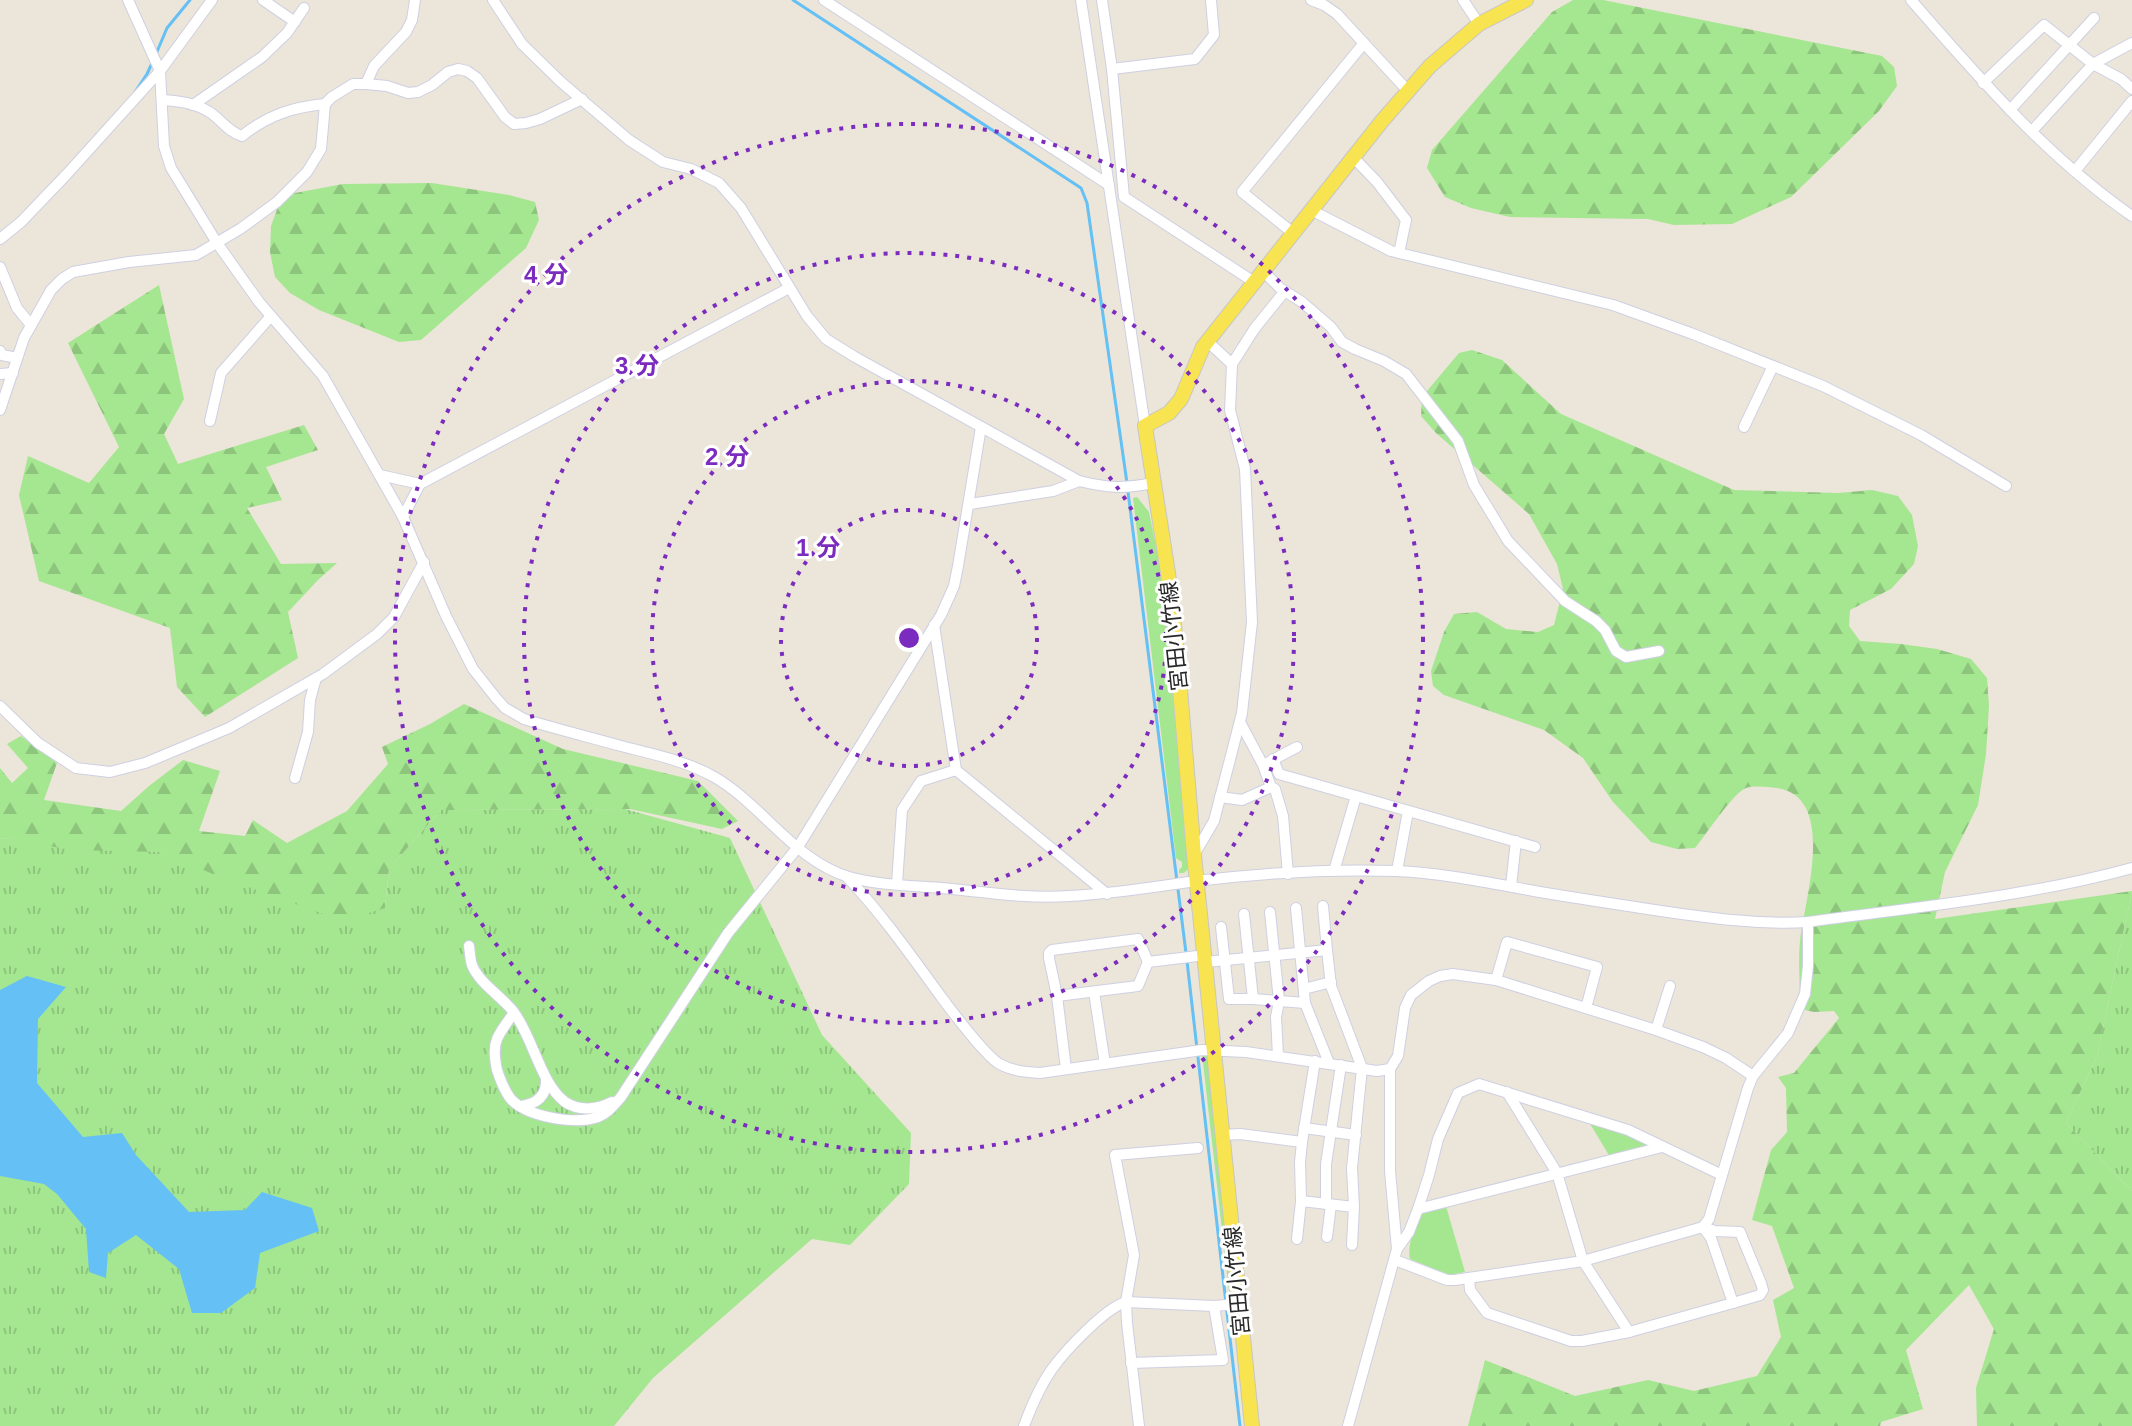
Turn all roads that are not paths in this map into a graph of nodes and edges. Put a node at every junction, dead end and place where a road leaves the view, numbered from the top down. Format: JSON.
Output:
{"nodes":[{"id":1,"x":128,"y":0,"type":"edge"},
{"id":2,"x":212,"y":0,"type":"edge"},
{"id":3,"x":263,"y":0,"type":"edge"},
{"id":4,"x":415,"y":0,"type":"edge"},
{"id":5,"x":493,"y":0,"type":"edge"},
{"id":6,"x":824,"y":0,"type":"edge"},
{"id":7,"x":1081,"y":0,"type":"edge"},
{"id":8,"x":1102,"y":0,"type":"edge"},
{"id":9,"x":1211,"y":0,"type":"edge"},
{"id":10,"x":1311,"y":0,"type":"edge"},
{"id":11,"x":1463,"y":0,"type":"edge"},
{"id":12,"x":1526,"y":0,"type":"edge"},
{"id":13,"x":1911,"y":0,"type":"edge"},
{"id":14,"x":1324,"y":3,"type":"edge"},
{"id":15,"x":304,"y":8,"type":"dead end"},
{"id":16,"x":2094,"y":18,"type":"dead end"},
{"id":17,"x":295,"y":22,"type":"junction"},
{"id":18,"x":1479,"y":24,"type":"junction"},
{"id":19,"x":1364,"y":43,"type":"junction"},
{"id":20,"x":2132,"y":43,"type":"edge"},
{"id":21,"x":2069,"y":44,"type":"junction"},
{"id":22,"x":2093,"y":64,"type":"junction"},
{"id":23,"x":159,"y":68,"type":"junction"},
{"id":24,"x":1112,"y":69,"type":"junction"},
{"id":25,"x":1983,"y":83,"type":"junction"},
{"id":26,"x":366,"y":84,"type":"junction"},
{"id":27,"x":2132,"y":89,"type":"edge"},
{"id":28,"x":1408,"y":91,"type":"junction"},
{"id":29,"x":582,"y":99,"type":"junction"},
{"id":30,"x":162,"y":100,"type":"junction"},
{"id":31,"x":2132,"y":101,"type":"edge"},
{"id":32,"x":325,"y":104,"type":"junction"},
{"id":33,"x":193,"y":105,"type":"junction"},
{"id":34,"x":2010,"y":110,"type":"junction"},
{"id":35,"x":2032,"y":131,"type":"junction"},
{"id":36,"x":1353,"y":157,"type":"junction"},
{"id":37,"x":2075,"y":171,"type":"junction"},
{"id":38,"x":1109,"y":185,"type":"junction"},
{"id":39,"x":1311,"y":210,"type":"junction"},
{"id":40,"x":2130,"y":211,"type":"edge"},
{"id":41,"x":1293,"y":233,"type":"junction"},
{"id":42,"x":0,"y":239,"type":"edge"},
{"id":43,"x":217,"y":243,"type":"junction"},
{"id":44,"x":1399,"y":253,"type":"junction"},
{"id":45,"x":0,"y":267,"type":"edge"},
{"id":46,"x":1259,"y":277,"type":"junction"},
{"id":47,"x":789,"y":288,"type":"junction"},
{"id":48,"x":1285,"y":291,"type":"junction"},
{"id":49,"x":271,"y":316,"type":"junction"},
{"id":50,"x":31,"y":325,"type":"junction"},
{"id":51,"x":1207,"y":341,"type":"junction"},
{"id":52,"x":0,"y":351,"type":"edge"},
{"id":53,"x":17,"y":358,"type":"junction"},
{"id":54,"x":1232,"y":364,"type":"junction"},
{"id":55,"x":1773,"y":366,"type":"junction"},
{"id":56,"x":13,"y":373,"type":"junction"},
{"id":57,"x":0,"y":374,"type":"edge"},
{"id":58,"x":0,"y":410,"type":"edge"},
{"id":59,"x":210,"y":421,"type":"dead end"},
{"id":60,"x":1145,"y":426,"type":"junction"},
{"id":61,"x":981,"y":427,"type":"junction"},
{"id":62,"x":1744,"y":427,"type":"dead end"},
{"id":63,"x":380,"y":475,"type":"junction"},
{"id":64,"x":1079,"y":481,"type":"junction"},
{"id":65,"x":1153,"y":483,"type":"junction"},
{"id":66,"x":420,"y":484,"type":"junction"},
{"id":67,"x":2006,"y":486,"type":"dead end"},
{"id":68,"x":970,"y":504,"type":"junction"},
{"id":69,"x":403,"y":517,"type":"junction"},
{"id":70,"x":424,"y":562,"type":"junction"},
{"id":71,"x":934,"y":625,"type":"junction"},
{"id":72,"x":1659,"y":651,"type":"dead end"},
{"id":73,"x":316,"y":678,"type":"junction"},
{"id":74,"x":0,"y":706,"type":"edge"},
{"id":75,"x":1240,"y":722,"type":"junction"},
{"id":76,"x":1297,"y":747,"type":"dead end"},
{"id":77,"x":1268,"y":762,"type":"junction"},
{"id":78,"x":956,"y":770,"type":"junction"},
{"id":79,"x":295,"y":778,"type":"dead end"},
{"id":80,"x":1271,"y":787,"type":"junction"},
{"id":81,"x":1356,"y":796,"type":"junction"},
{"id":82,"x":1220,"y":797,"type":"junction"},
{"id":83,"x":1408,"y":811,"type":"junction"},
{"id":84,"x":1516,"y":841,"type":"junction"},
{"id":85,"x":798,"y":847,"type":"junction"},
{"id":86,"x":1535,"y":847,"type":"dead end"},
{"id":87,"x":1194,"y":855,"type":"junction"},
{"id":88,"x":2132,"y":868,"type":"edge"},
{"id":89,"x":1334,"y":871,"type":"junction"},
{"id":90,"x":1397,"y":871,"type":"junction"},
{"id":91,"x":1288,"y":874,"type":"junction"},
{"id":92,"x":847,"y":877,"type":"junction"},
{"id":93,"x":1197,"y":881,"type":"junction"},
{"id":94,"x":897,"y":884,"type":"junction"},
{"id":95,"x":1511,"y":886,"type":"junction"},
{"id":96,"x":1107,"y":894,"type":"junction"},
{"id":97,"x":1323,"y":906,"type":"dead end"},
{"id":98,"x":1296,"y":908,"type":"dead end"},
{"id":99,"x":1270,"y":912,"type":"dead end"},
{"id":100,"x":1244,"y":914,"type":"dead end"},
{"id":101,"x":1808,"y":922,"type":"junction"},
{"id":102,"x":1221,"y":927,"type":"dead end"},
{"id":103,"x":469,"y":946,"type":"dead end"},
{"id":104,"x":1327,"y":950,"type":"junction"},
{"id":105,"x":1300,"y":953,"type":"junction"},
{"id":106,"x":1274,"y":955,"type":"junction"},
{"id":107,"x":1195,"y":958,"type":"junction"},
{"id":108,"x":1248,"y":958,"type":"junction"},
{"id":109,"x":1225,"y":961,"type":"junction"},
{"id":110,"x":1148,"y":962,"type":"junction"},
{"id":111,"x":1496,"y":980,"type":"junction"},
{"id":112,"x":1331,"y":982,"type":"junction"},
{"id":113,"x":1670,"y":986,"type":"dead end"},
{"id":114,"x":1304,"y":989,"type":"junction"},
{"id":115,"x":1094,"y":992,"type":"junction"},
{"id":116,"x":1057,"y":996,"type":"junction"},
{"id":117,"x":1253,"y":999,"type":"junction"},
{"id":118,"x":1279,"y":1001,"type":"junction"},
{"id":119,"x":1305,"y":1003,"type":"junction"},
{"id":120,"x":1586,"y":1008,"type":"junction"},
{"id":121,"x":514,"y":1013,"type":"junction"},
{"id":122,"x":1656,"y":1030,"type":"junction"},
{"id":123,"x":1202,"y":1051,"type":"junction"},
{"id":124,"x":1278,"y":1056,"type":"junction"},
{"id":125,"x":1315,"y":1061,"type":"junction"},
{"id":126,"x":1105,"y":1064,"type":"junction"},
{"id":127,"x":1335,"y":1064,"type":"junction"},
{"id":128,"x":1362,"y":1068,"type":"junction"},
{"id":129,"x":1066,"y":1069,"type":"junction"},
{"id":130,"x":1390,"y":1069,"type":"junction"},
{"id":131,"x":1753,"y":1076,"type":"junction"},
{"id":132,"x":546,"y":1078,"type":"junction"},
{"id":133,"x":1507,"y":1092,"type":"junction"},
{"id":134,"x":621,"y":1097,"type":"junction"},
{"id":135,"x":521,"y":1106,"type":"junction"},
{"id":136,"x":1304,"y":1128,"type":"junction"},
{"id":137,"x":1330,"y":1132,"type":"junction"},
{"id":138,"x":1223,"y":1135,"type":"junction"},
{"id":139,"x":1356,"y":1135,"type":"junction"},
{"id":140,"x":1302,"y":1142,"type":"junction"},
{"id":141,"x":1662,"y":1147,"type":"junction"},
{"id":142,"x":1198,"y":1148,"type":"dead end"},
{"id":143,"x":1557,"y":1173,"type":"junction"},
{"id":144,"x":1722,"y":1175,"type":"junction"},
{"id":145,"x":1301,"y":1201,"type":"junction"},
{"id":146,"x":1329,"y":1205,"type":"junction"},
{"id":147,"x":1354,"y":1207,"type":"junction"},
{"id":148,"x":1418,"y":1209,"type":"junction"},
{"id":149,"x":1703,"y":1227,"type":"junction"},
{"id":150,"x":1327,"y":1237,"type":"dead end"},
{"id":151,"x":1297,"y":1239,"type":"dead end"},
{"id":152,"x":1352,"y":1245,"type":"dead end"},
{"id":153,"x":1396,"y":1254,"type":"junction"},
{"id":154,"x":1583,"y":1261,"type":"junction"},
{"id":155,"x":1469,"y":1278,"type":"junction"},
{"id":156,"x":1126,"y":1302,"type":"junction"},
{"id":157,"x":1733,"y":1303,"type":"junction"},
{"id":158,"x":1225,"y":1305,"type":"junction"},
{"id":159,"x":1629,"y":1332,"type":"junction"},
{"id":160,"x":1131,"y":1363,"type":"junction"},
{"id":161,"x":1024,"y":1426,"type":"edge"},
{"id":162,"x":1139,"y":1426,"type":"edge"},
{"id":163,"x":1252,"y":1426,"type":"edge"},
{"id":164,"x":1348,"y":1426,"type":"edge"}],
"edges":[{"from":1,"to":23,"type":"street"},
{"from":2,"to":23,"type":"street"},
{"from":3,"to":17,"type":"street"},
{"from":4,"to":26,"type":"street"},
{"from":5,"to":29,"type":"street"},
{"from":6,"to":38,"type":"street"},
{"from":7,"to":38,"type":"street"},
{"from":8,"to":24,"type":"street"},
{"from":9,"to":24,"type":"street"},
{"from":10,"to":14,"type":"street"},
{"from":11,"to":18,"type":"street"},
{"from":12,"to":18,"type":"main road"},
{"from":13,"to":25,"type":"street"},
{"from":14,"to":19,"type":"street"},
{"from":15,"to":17,"type":"street"},
{"from":16,"to":21,"type":"street"},
{"from":17,"to":33,"type":"street"},
{"from":18,"to":28,"type":"main road"},
{"from":19,"to":28,"type":"street"},
{"from":19,"to":41,"type":"street"},
{"from":20,"to":22,"type":"street"},
{"from":21,"to":22,"type":"street"},
{"from":21,"to":25,"type":"street"},
{"from":21,"to":34,"type":"street"},
{"from":22,"to":27,"type":"street"},
{"from":22,"to":35,"type":"street"},
{"from":23,"to":30,"type":"street"},
{"from":23,"to":42,"type":"street"},
{"from":24,"to":46,"type":"street"},
{"from":25,"to":34,"type":"street"},
{"from":26,"to":29,"type":"street"},
{"from":26,"to":32,"type":"street"},
{"from":28,"to":36,"type":"main road"},
{"from":29,"to":47,"type":"street"},
{"from":30,"to":33,"type":"street"},
{"from":30,"to":43,"type":"street"},
{"from":31,"to":37,"type":"street"},
{"from":32,"to":33,"type":"street"},
{"from":32,"to":43,"type":"street"},
{"from":34,"to":35,"type":"street"},
{"from":35,"to":37,"type":"street"},
{"from":36,"to":39,"type":"main road"},
{"from":36,"to":44,"type":"street"},
{"from":37,"to":40,"type":"street"},
{"from":38,"to":60,"type":"street"},
{"from":39,"to":41,"type":"main road"},
{"from":39,"to":44,"type":"street"},
{"from":41,"to":46,"type":"main road"},
{"from":43,"to":49,"type":"street"},
{"from":43,"to":50,"type":"street"},
{"from":44,"to":55,"type":"street"},
{"from":45,"to":50,"type":"street"},
{"from":46,"to":48,"type":"street"},
{"from":46,"to":51,"type":"main road"},
{"from":47,"to":61,"type":"street"},
{"from":47,"to":66,"type":"street"},
{"from":48,"to":54,"type":"street"},
{"from":48,"to":72,"type":"street"},
{"from":49,"to":59,"type":"street"},
{"from":49,"to":63,"type":"street"},
{"from":50,"to":53,"type":"street"},
{"from":51,"to":54,"type":"street"},
{"from":51,"to":60,"type":"main road"},
{"from":52,"to":53,"type":"street"},
{"from":53,"to":56,"type":"street"},
{"from":54,"to":75,"type":"street"},
{"from":55,"to":62,"type":"street"},
{"from":55,"to":67,"type":"street"},
{"from":56,"to":57,"type":"street"},
{"from":56,"to":58,"type":"street"},
{"from":60,"to":65,"type":"main road","name":"宮田小竹線"},
{"from":61,"to":64,"type":"street"},
{"from":61,"to":68,"type":"street"},
{"from":63,"to":66,"type":"street"},
{"from":63,"to":69,"type":"street"},
{"from":64,"to":65,"type":"street"},
{"from":64,"to":68,"type":"street"},
{"from":65,"to":87,"type":"main road","name":"宮田小竹線"},
{"from":66,"to":69,"type":"street"},
{"from":68,"to":71,"type":"street"},
{"from":69,"to":70,"type":"street"},
{"from":70,"to":73,"type":"street"},
{"from":70,"to":85,"type":"street"},
{"from":71,"to":78,"type":"street"},
{"from":71,"to":85,"type":"street"},
{"from":73,"to":74,"type":"street"},
{"from":73,"to":79,"type":"street"},
{"from":75,"to":77,"type":"street"},
{"from":75,"to":82,"type":"street"},
{"from":76,"to":77,"type":"street"},
{"from":77,"to":80,"type":"street"},
{"from":77,"to":81,"type":"street"},
{"from":78,"to":94,"type":"street"},
{"from":78,"to":96,"type":"street"},
{"from":80,"to":82,"type":"street"},
{"from":80,"to":91,"type":"street"},
{"from":81,"to":83,"type":"street"},
{"from":81,"to":89,"type":"street"},
{"from":82,"to":87,"type":"street"},
{"from":83,"to":84,"type":"street"},
{"from":83,"to":90,"type":"street"},
{"from":84,"to":86,"type":"street"},
{"from":84,"to":95,"type":"street"},
{"from":85,"to":92,"type":"street"},
{"from":85,"to":134,"type":"street"},
{"from":87,"to":93,"type":"main road","name":"宮田小竹線"},
{"from":88,"to":101,"type":"street"},
{"from":89,"to":90,"type":"street"},
{"from":89,"to":91,"type":"street"},
{"from":90,"to":95,"type":"street"},
{"from":91,"to":93,"type":"street"},
{"from":92,"to":94,"type":"street"},
{"from":92,"to":129,"type":"street"},
{"from":93,"to":96,"type":"street"},
{"from":93,"to":107,"type":"main road","name":"宮田小竹線"},
{"from":94,"to":96,"type":"street"},
{"from":95,"to":101,"type":"street"},
{"from":97,"to":104,"type":"street"},
{"from":98,"to":105,"type":"street"},
{"from":99,"to":106,"type":"street"},
{"from":100,"to":108,"type":"street"},
{"from":101,"to":131,"type":"street"},
{"from":102,"to":109,"type":"street"},
{"from":103,"to":121,"type":"street"},
{"from":104,"to":105,"type":"street"},
{"from":104,"to":112,"type":"street"},
{"from":105,"to":106,"type":"street"},
{"from":105,"to":114,"type":"street"},
{"from":106,"to":108,"type":"street"},
{"from":106,"to":118,"type":"street"},
{"from":107,"to":109,"type":"street"},
{"from":107,"to":110,"type":"street"},
{"from":107,"to":123,"type":"main road","name":"宮田小竹線"},
{"from":108,"to":109,"type":"street"},
{"from":108,"to":117,"type":"street"},
{"from":109,"to":117,"type":"street"},
{"from":110,"to":115,"type":"street"},
{"from":110,"to":116,"type":"street"},
{"from":111,"to":120,"type":"street"},
{"from":111,"to":120,"type":"street"},
{"from":111,"to":130,"type":"street"},
{"from":112,"to":114,"type":"street"},
{"from":112,"to":128,"type":"street"},
{"from":113,"to":122,"type":"street"},
{"from":114,"to":119,"type":"street"},
{"from":115,"to":116,"type":"street"},
{"from":115,"to":126,"type":"street"},
{"from":116,"to":129,"type":"street"},
{"from":117,"to":118,"type":"street"},
{"from":118,"to":119,"type":"street"},
{"from":118,"to":124,"type":"street"},
{"from":119,"to":127,"type":"street"},
{"from":120,"to":122,"type":"street"},
{"from":121,"to":132,"type":"street"},
{"from":121,"to":135,"type":"street"},
{"from":122,"to":131,"type":"street"},
{"from":123,"to":124,"type":"street"},
{"from":123,"to":126,"type":"street"},
{"from":123,"to":138,"type":"main road","name":"宮田小竹線"},
{"from":124,"to":125,"type":"street"},
{"from":125,"to":127,"type":"street"},
{"from":125,"to":136,"type":"street"},
{"from":126,"to":129,"type":"street"},
{"from":127,"to":128,"type":"street"},
{"from":127,"to":137,"type":"street"},
{"from":128,"to":130,"type":"street"},
{"from":128,"to":139,"type":"street"},
{"from":130,"to":153,"type":"street"},
{"from":131,"to":144,"type":"street"},
{"from":132,"to":134,"type":"street"},
{"from":132,"to":135,"type":"street"},
{"from":133,"to":141,"type":"street"},
{"from":133,"to":143,"type":"street"},
{"from":133,"to":148,"type":"street"},
{"from":134,"to":135,"type":"street"},
{"from":136,"to":137,"type":"street"},
{"from":136,"to":140,"type":"street"},
{"from":137,"to":139,"type":"street"},
{"from":137,"to":146,"type":"street"},
{"from":138,"to":140,"type":"street"},
{"from":138,"to":158,"type":"main road","name":"宮田小竹線"},
{"from":139,"to":147,"type":"street"},
{"from":140,"to":145,"type":"street"},
{"from":141,"to":143,"type":"street"},
{"from":141,"to":144,"type":"street"},
{"from":142,"to":156,"type":"street"},
{"from":143,"to":148,"type":"street"},
{"from":143,"to":154,"type":"street"},
{"from":144,"to":149,"type":"street"},
{"from":145,"to":146,"type":"street"},
{"from":145,"to":151,"type":"street"},
{"from":146,"to":147,"type":"street"},
{"from":146,"to":150,"type":"street"},
{"from":147,"to":152,"type":"street"},
{"from":148,"to":153,"type":"street"},
{"from":149,"to":154,"type":"street"},
{"from":149,"to":157,"type":"street"},
{"from":149,"to":157,"type":"street"},
{"from":153,"to":155,"type":"street"},
{"from":153,"to":164,"type":"street"},
{"from":154,"to":155,"type":"street"},
{"from":154,"to":159,"type":"street"},
{"from":155,"to":159,"type":"street"},
{"from":156,"to":158,"type":"street"},
{"from":156,"to":160,"type":"street"},
{"from":156,"to":161,"type":"street"},
{"from":157,"to":159,"type":"street"},
{"from":158,"to":160,"type":"street"},
{"from":158,"to":163,"type":"main road","name":"宮田小竹線"},
{"from":160,"to":162,"type":"street"}]}
